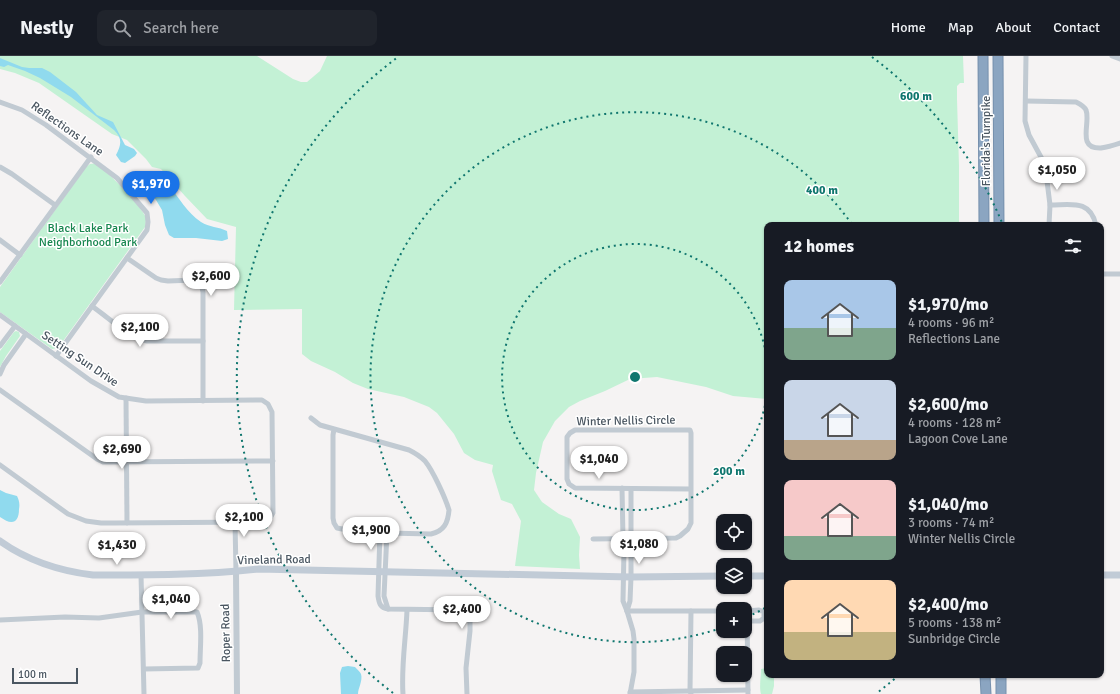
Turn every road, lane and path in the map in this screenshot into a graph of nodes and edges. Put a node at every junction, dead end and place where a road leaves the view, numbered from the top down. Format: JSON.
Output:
{"nodes":[{"id":1,"x":983,"y":56,"type":"edge"},
{"id":2,"x":998,"y":56,"type":"edge"},
{"id":3,"x":1026,"y":56,"type":"edge"},
{"id":4,"x":1112,"y":56,"type":"edge"},
{"id":5,"x":1120,"y":59,"type":"edge"},
{"id":6,"x":1026,"y":101,"type":"junction"},
{"id":7,"x":0,"y":102,"type":"edge"},
{"id":8,"x":1120,"y":143,"type":"edge"},
{"id":9,"x":90,"y":157,"type":"junction"},
{"id":10,"x":0,"y":167,"type":"edge"},
{"id":11,"x":1050,"y":205,"type":"junction"},
{"id":12,"x":55,"y":206,"type":"junction"},
{"id":13,"x":984,"y":222,"type":"edge"},
{"id":14,"x":999,"y":222,"type":"edge"},
{"id":15,"x":1050,"y":222,"type":"edge"},
{"id":16,"x":1095,"y":222,"type":"edge"},
{"id":17,"x":0,"y":240,"type":"edge"},
{"id":18,"x":20,"y":255,"type":"junction"},
{"id":19,"x":127,"y":258,"type":"junction"},
{"id":20,"x":1104,"y":274,"type":"edge"},
{"id":21,"x":1120,"y":274,"type":"edge"},
{"id":22,"x":0,"y":282,"type":"edge"},
{"id":23,"x":92,"y":306,"type":"junction"},
{"id":24,"x":0,"y":315,"type":"edge"},
{"id":25,"x":15,"y":326,"type":"junction"},
{"id":26,"x":26,"y":334,"type":"junction"},
{"id":27,"x":203,"y":341,"type":"junction"},
{"id":28,"x":0,"y":346,"type":"edge"},
{"id":29,"x":56,"y":356,"type":"junction"},
{"id":30,"x":0,"y":374,"type":"edge"},
{"id":31,"x":0,"y":390,"type":"edge"},
{"id":32,"x":126,"y":398,"type":"junction"},
{"id":33,"x":203,"y":401,"type":"junction"},
{"id":34,"x":311,"y":418,"type":"dead end"},
{"id":35,"x":334,"y":429,"type":"junction"},
{"id":36,"x":272,"y":461,"type":"junction"},
{"id":37,"x":126,"y":462,"type":"junction"},
{"id":38,"x":0,"y":465,"type":"edge"},
{"id":39,"x":622,"y":488,"type":"junction"},
{"id":40,"x":632,"y":488,"type":"junction"},
{"id":41,"x":691,"y":489,"type":"junction"},
{"id":42,"x":235,"y":522,"type":"junction"},
{"id":43,"x":127,"y":523,"type":"junction"},
{"id":44,"x":380,"y":531,"type":"junction"},
{"id":45,"x":387,"y":533,"type":"junction"},
{"id":46,"x":623,"y":538,"type":"junction"},
{"id":47,"x":631,"y":538,"type":"junction"},
{"id":48,"x":593,"y":539,"type":"dead end"},
{"id":49,"x":0,"y":541,"type":"edge"},
{"id":50,"x":624,"y":553,"type":"junction"},
{"id":51,"x":631,"y":553,"type":"junction"},
{"id":52,"x":236,"y":572,"type":"junction"},
{"id":53,"x":383,"y":572,"type":"junction"},
{"id":54,"x":142,"y":575,"type":"junction"},
{"id":55,"x":1104,"y":575,"type":"edge"},
{"id":56,"x":1120,"y":575,"type":"edge"},
{"id":57,"x":627,"y":576,"type":"junction"},
{"id":58,"x":716,"y":576,"type":"edge"},
{"id":59,"x":752,"y":576,"type":"edge"},
{"id":60,"x":764,"y":576,"type":"edge"},
{"id":61,"x":378,"y":596,"type":"junction"},
{"id":62,"x":384,"y":596,"type":"junction"},
{"id":63,"x":623,"y":596,"type":"junction"},
{"id":64,"x":630,"y":596,"type":"junction"},
{"id":65,"x":388,"y":609,"type":"junction"},
{"id":66,"x":407,"y":610,"type":"junction"},
{"id":67,"x":628,"y":611,"type":"junction"},
{"id":68,"x":691,"y":611,"type":"junction"},
{"id":69,"x":716,"y":611,"type":"edge"},
{"id":70,"x":752,"y":611,"type":"edge"},
{"id":71,"x":142,"y":612,"type":"junction"},
{"id":72,"x":0,"y":620,"type":"edge"},
{"id":73,"x":752,"y":621,"type":"edge"},
{"id":74,"x":747,"y":638,"type":"edge"},
{"id":75,"x":144,"y":669,"type":"junction"},
{"id":76,"x":985,"y":678,"type":"edge"},
{"id":77,"x":1001,"y":678,"type":"edge"},
{"id":78,"x":748,"y":692,"type":"edge"},
{"id":79,"x":630,"y":693,"type":"edge"},
{"id":80,"x":689,"y":693,"type":"edge"},
{"id":81,"x":144,"y":694,"type":"edge"},
{"id":82,"x":237,"y":694,"type":"edge"},
{"id":83,"x":403,"y":694,"type":"edge"},
{"id":84,"x":467,"y":694,"type":"edge"},
{"id":85,"x":986,"y":694,"type":"edge"},
{"id":86,"x":1001,"y":694,"type":"edge"}],
"edges":[{"from":1,"to":13,"type":"highway","name":"Florida's Turnpike"},
{"from":2,"to":14,"type":"highway","name":"Florida's Turnpike"},
{"from":3,"to":6,"type":"street"},
{"from":4,"to":5,"type":"street"},
{"from":6,"to":8,"type":"street"},
{"from":6,"to":11,"type":"street"},
{"from":7,"to":9,"type":"street","name":"Reflections Lane"},
{"from":9,"to":12,"type":"street"},
{"from":9,"to":19,"type":"street","name":"Reflections Lane"},
{"from":10,"to":12,"type":"street"},
{"from":11,"to":15,"type":"street"},
{"from":11,"to":16,"type":"street"},
{"from":12,"to":18,"type":"street"},
{"from":17,"to":18,"type":"street"},
{"from":18,"to":22,"type":"street"},
{"from":19,"to":23,"type":"street","name":"Reflections Lane"},
{"from":19,"to":27,"type":"street"},
{"from":20,"to":21,"type":"street"},
{"from":23,"to":27,"type":"street"},
{"from":23,"to":29,"type":"street","name":"Reflections Lane"},
{"from":24,"to":25,"type":"street","name":"Setting Sun Drive"},
{"from":25,"to":26,"type":"street","name":"Setting Sun Drive"},
{"from":25,"to":28,"type":"street"},
{"from":26,"to":29,"type":"street","name":"Setting Sun Drive"},
{"from":26,"to":30,"type":"street"},
{"from":27,"to":33,"type":"street"},
{"from":29,"to":32,"type":"street","name":"Setting Sun Drive"},
{"from":31,"to":37,"type":"street"},
{"from":32,"to":33,"type":"street","name":"Setting Sun Drive"},
{"from":32,"to":37,"type":"street"},
{"from":33,"to":36,"type":"street","name":"Setting Sun Drive"},
{"from":34,"to":35,"type":"street"},
{"from":35,"to":44,"type":"street"},
{"from":35,"to":45,"type":"street"},
{"from":36,"to":37,"type":"street"},
{"from":36,"to":42,"type":"street","name":"Setting Sun Drive"},
{"from":37,"to":43,"type":"street"},
{"from":38,"to":43,"type":"street"},
{"from":39,"to":40,"type":"street","name":"Winter Nellis Circle"},
{"from":39,"to":41,"type":"street","name":"Winter Nellis Circle"},
{"from":39,"to":46,"type":"street"},
{"from":40,"to":41,"type":"street","name":"Winter Nellis Circle"},
{"from":40,"to":47,"type":"street"},
{"from":41,"to":47,"type":"street"},
{"from":42,"to":43,"type":"street"},
{"from":42,"to":52,"type":"street"},
{"from":44,"to":45,"type":"street"},
{"from":44,"to":53,"type":"street"},
{"from":45,"to":53,"type":"street"},
{"from":46,"to":47,"type":"street"},
{"from":46,"to":48,"type":"street"},
{"from":46,"to":50,"type":"street"},
{"from":47,"to":51,"type":"street"},
{"from":49,"to":54,"type":"main road","name":"Vineland Road"},
{"from":50,"to":51,"type":"street"},
{"from":50,"to":57,"type":"street"},
{"from":51,"to":57,"type":"street"},
{"from":52,"to":53,"type":"main road","name":"Vineland Road"},
{"from":52,"to":54,"type":"main road","name":"Vineland Road"},
{"from":52,"to":82,"type":"street","name":"Roper Road"},
{"from":53,"to":57,"type":"main road","name":"Vineland Road"},
{"from":53,"to":61,"type":"street"},
{"from":53,"to":62,"type":"street"},
{"from":54,"to":71,"type":"street"},
{"from":55,"to":56,"type":"main road"},
{"from":57,"to":58,"type":"main road","name":"Vineland Road"},
{"from":57,"to":63,"type":"street"},
{"from":57,"to":64,"type":"street"},
{"from":59,"to":60,"type":"main road"},
{"from":61,"to":62,"type":"street"},
{"from":61,"to":65,"type":"street"},
{"from":62,"to":65,"type":"street"},
{"from":63,"to":64,"type":"street"},
{"from":63,"to":67,"type":"street"},
{"from":64,"to":67,"type":"street"},
{"from":65,"to":66,"type":"street"},
{"from":66,"to":83,"type":"street"},
{"from":66,"to":84,"type":"street"},
{"from":67,"to":68,"type":"street"},
{"from":67,"to":79,"type":"street"},
{"from":68,"to":69,"type":"street"},
{"from":68,"to":80,"type":"street"},
{"from":70,"to":73,"type":"street"},
{"from":71,"to":72,"type":"street"},
{"from":71,"to":75,"type":"street"},
{"from":71,"to":75,"type":"street"},
{"from":74,"to":78,"type":"street"},
{"from":75,"to":81,"type":"street"},
{"from":76,"to":85,"type":"highway"},
{"from":77,"to":86,"type":"highway"},
{"from":78,"to":80,"type":"street"},
{"from":79,"to":80,"type":"street"}]}
